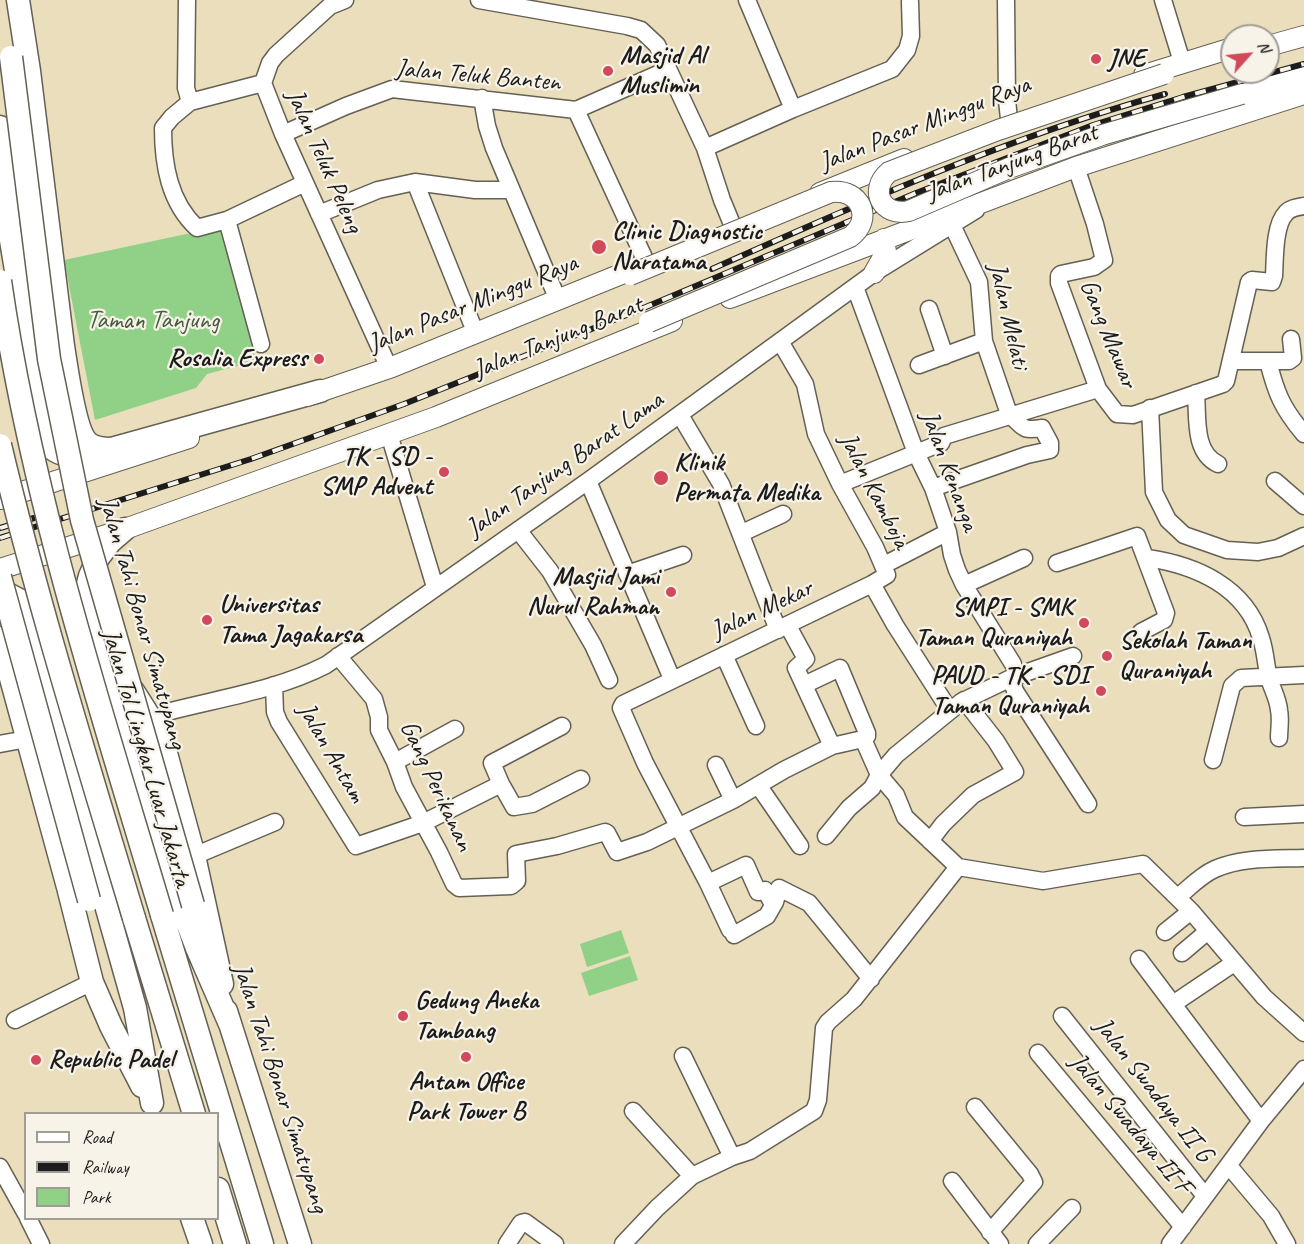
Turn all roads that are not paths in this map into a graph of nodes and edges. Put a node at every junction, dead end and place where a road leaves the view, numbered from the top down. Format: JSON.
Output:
{"nodes":[{"id":1,"x":6,"y":0,"type":"edge"},
{"id":2,"x":18,"y":0,"type":"edge"},
{"id":3,"x":187,"y":0,"type":"edge"},
{"id":4,"x":343,"y":0,"type":"edge"},
{"id":5,"x":479,"y":0,"type":"edge"},
{"id":6,"x":747,"y":0,"type":"edge"},
{"id":7,"x":1006,"y":0,"type":"edge"},
{"id":8,"x":1163,"y":0,"type":"edge"},
{"id":9,"x":910,"y":2,"type":"dead end"},
{"id":10,"x":514,"y":3,"type":"edge"},
{"id":11,"x":1304,"y":29,"type":"edge"},
{"id":12,"x":1280,"y":36,"type":"edge"},
{"id":13,"x":1304,"y":36,"type":"edge"},
{"id":14,"x":1280,"y":43,"type":"edge"},
{"id":15,"x":1220,"y":51,"type":"edge"},
{"id":16,"x":1220,"y":59,"type":"edge"},
{"id":17,"x":1182,"y":62,"type":"junction"},
{"id":18,"x":667,"y":70,"type":"junction"},
{"id":19,"x":1304,"y":76,"type":"edge"},
{"id":20,"x":263,"y":83,"type":"junction"},
{"id":21,"x":1280,"y":83,"type":"edge"},
{"id":22,"x":1276,"y":84,"type":"edge"},
{"id":23,"x":482,"y":98,"type":"junction"},
{"id":24,"x":1303,"y":98,"type":"edge"},
{"id":25,"x":190,"y":102,"type":"junction"},
{"id":26,"x":793,"y":109,"type":"junction"},
{"id":27,"x":576,"y":110,"type":"junction"},
{"id":28,"x":1009,"y":119,"type":"junction"},
{"id":29,"x":0,"y":127,"type":"edge"},
{"id":30,"x":283,"y":134,"type":"junction"},
{"id":31,"x":705,"y":148,"type":"junction"},
{"id":32,"x":1076,"y":167,"type":"junction"},
{"id":33,"x":415,"y":182,"type":"junction"},
{"id":34,"x":305,"y":183,"type":"junction"},
{"id":35,"x":510,"y":190,"type":"junction"},
{"id":36,"x":991,"y":200,"type":"junction"},
{"id":37,"x":1304,"y":206,"type":"edge"},
{"id":38,"x":319,"y":214,"type":"junction"},
{"id":39,"x":227,"y":220,"type":"junction"},
{"id":40,"x":952,"y":225,"type":"junction"},
{"id":41,"x":734,"y":229,"type":"junction"},
{"id":42,"x":884,"y":239,"type":"junction"},
{"id":43,"x":647,"y":264,"type":"junction"},
{"id":44,"x":874,"y":273,"type":"junction"},
{"id":45,"x":0,"y":281,"type":"edge"},
{"id":46,"x":855,"y":287,"type":"junction"},
{"id":47,"x":558,"y":300,"type":"junction"},
{"id":48,"x":928,"y":309,"type":"dead end"},
{"id":49,"x":476,"y":334,"type":"junction"},
{"id":50,"x":1292,"y":339,"type":"dead end"},
{"id":51,"x":984,"y":341,"type":"junction"},
{"id":52,"x":781,"y":343,"type":"junction"},
{"id":53,"x":261,"y":344,"type":"dead end"},
{"id":54,"x":63,"y":346,"type":"junction"},
{"id":55,"x":945,"y":356,"type":"junction"},
{"id":56,"x":1232,"y":361,"type":"junction"},
{"id":57,"x":1268,"y":361,"type":"junction"},
{"id":58,"x":919,"y":365,"type":"dead end"},
{"id":59,"x":392,"y":367,"type":"junction"},
{"id":60,"x":1098,"y":389,"type":"junction"},
{"id":61,"x":320,"y":392,"type":"junction"},
{"id":62,"x":1196,"y":393,"type":"junction"},
{"id":63,"x":1150,"y":408,"type":"junction"},
{"id":64,"x":43,"y":414,"type":"junction"},
{"id":65,"x":1009,"y":414,"type":"junction"},
{"id":66,"x":680,"y":415,"type":"junction"},
{"id":67,"x":438,"y":416,"type":"junction"},
{"id":68,"x":389,"y":434,"type":"junction"},
{"id":69,"x":1304,"y":434,"type":"edge"},
{"id":70,"x":0,"y":445,"type":"edge"},
{"id":71,"x":50,"y":447,"type":"junction"},
{"id":72,"x":111,"y":449,"type":"junction"},
{"id":73,"x":916,"y":453,"type":"junction"},
{"id":74,"x":1218,"y":464,"type":"dead end"},
{"id":75,"x":0,"y":465,"type":"edge"},
{"id":76,"x":588,"y":481,"type":"junction"},
{"id":77,"x":1275,"y":481,"type":"dead end"},
{"id":78,"x":840,"y":484,"type":"junction"},
{"id":79,"x":933,"y":488,"type":"junction"},
{"id":80,"x":0,"y":499,"type":"edge"},
{"id":81,"x":1304,"y":506,"type":"edge"},
{"id":82,"x":783,"y":514,"type":"dead end"},
{"id":83,"x":125,"y":529,"type":"junction"},
{"id":84,"x":518,"y":530,"type":"junction"},
{"id":85,"x":948,"y":532,"type":"junction"},
{"id":86,"x":742,"y":533,"type":"junction"},
{"id":87,"x":1304,"y":536,"type":"edge"},
{"id":88,"x":683,"y":555,"type":"dead end"},
{"id":89,"x":1024,"y":558,"type":"dead end"},
{"id":90,"x":1147,"y":558,"type":"junction"},
{"id":91,"x":1057,"y":563,"type":"dead end"},
{"id":92,"x":884,"y":565,"type":"junction"},
{"id":93,"x":0,"y":569,"type":"edge"},
{"id":94,"x":627,"y":574,"type":"junction"},
{"id":95,"x":0,"y":578,"type":"edge"},
{"id":96,"x":872,"y":584,"type":"junction"},
{"id":97,"x":964,"y":585,"type":"junction"},
{"id":98,"x":435,"y":587,"type":"junction"},
{"id":99,"x":0,"y":590,"type":"edge"},
{"id":100,"x":84,"y":594,"type":"junction"},
{"id":101,"x":25,"y":603,"type":"junction"},
{"id":102,"x":93,"y":623,"type":"junction"},
{"id":103,"x":783,"y":628,"type":"junction"},
{"id":104,"x":1141,"y":632,"type":"dead end"},
{"id":105,"x":0,"y":638,"type":"edge"},
{"id":106,"x":724,"y":655,"type":"junction"},
{"id":107,"x":338,"y":656,"type":"junction"},
{"id":108,"x":1073,"y":656,"type":"dead end"},
{"id":109,"x":1012,"y":671,"type":"junction"},
{"id":110,"x":1304,"y":675,"type":"edge"},
{"id":111,"x":1269,"y":676,"type":"junction"},
{"id":112,"x":609,"y":680,"type":"dead end"},
{"id":113,"x":672,"y":680,"type":"junction"},
{"id":114,"x":274,"y":685,"type":"junction"},
{"id":115,"x":804,"y":685,"type":"junction"},
{"id":116,"x":111,"y":692,"type":"junction"},
{"id":117,"x":48,"y":699,"type":"junction"},
{"id":118,"x":964,"y":700,"type":"junction"},
{"id":119,"x":950,"y":711,"type":"junction"},
{"id":120,"x":562,"y":726,"type":"dead end"},
{"id":121,"x":756,"y":726,"type":"dead end"},
{"id":122,"x":454,"y":729,"type":"dead end"},
{"id":123,"x":161,"y":735,"type":"junction"},
{"id":124,"x":1279,"y":738,"type":"dead end"},
{"id":125,"x":27,"y":739,"type":"junction"},
{"id":126,"x":863,"y":739,"type":"junction"},
{"id":127,"x":0,"y":744,"type":"edge"},
{"id":128,"x":832,"y":746,"type":"junction"},
{"id":129,"x":1214,"y":760,"type":"dead end"},
{"id":130,"x":395,"y":762,"type":"junction"},
{"id":131,"x":716,"y":765,"type":"dead end"},
{"id":132,"x":879,"y":775,"type":"junction"},
{"id":133,"x":580,"y":779,"type":"dead end"},
{"id":134,"x":501,"y":784,"type":"junction"},
{"id":135,"x":758,"y":785,"type":"junction"},
{"id":136,"x":733,"y":801,"type":"junction"},
{"id":137,"x":1088,"y":804,"type":"dead end"},
{"id":138,"x":1304,"y":814,"type":"edge"},
{"id":139,"x":1244,"y":817,"type":"dead end"},
{"id":140,"x":275,"y":822,"type":"dead end"},
{"id":141,"x":423,"y":823,"type":"junction"},
{"id":142,"x":678,"y":828,"type":"junction"},
{"id":143,"x":826,"y":836,"type":"dead end"},
{"id":144,"x":930,"y":841,"type":"junction"},
{"id":145,"x":800,"y":846,"type":"dead end"},
{"id":146,"x":194,"y":856,"type":"junction"},
{"id":147,"x":1304,"y":858,"type":"edge"},
{"id":148,"x":958,"y":867,"type":"junction"},
{"id":149,"x":708,"y":883,"type":"junction"},
{"id":150,"x":1178,"y":897,"type":"junction"},
{"id":151,"x":775,"y":902,"type":"junction"},
{"id":152,"x":1191,"y":911,"type":"junction"},
{"id":153,"x":1165,"y":932,"type":"dead end"},
{"id":154,"x":1208,"y":932,"type":"junction"},
{"id":155,"x":1182,"y":953,"type":"dead end"},
{"id":156,"x":1139,"y":959,"type":"dead end"},
{"id":157,"x":1234,"y":963,"type":"junction"},
{"id":158,"x":871,"y":979,"type":"junction"},
{"id":159,"x":92,"y":982,"type":"junction"},
{"id":160,"x":1173,"y":1004,"type":"junction"},
{"id":161,"x":1062,"y":1016,"type":"dead end"},
{"id":162,"x":15,"y":1020,"type":"dead end"},
{"id":163,"x":230,"y":1024,"type":"junction"},
{"id":164,"x":1304,"y":1033,"type":"edge"},
{"id":165,"x":1038,"y":1053,"type":"dead end"},
{"id":166,"x":683,"y":1056,"type":"dead end"},
{"id":167,"x":1304,"y":1069,"type":"edge"},
{"id":168,"x":975,"y":1107,"type":"dead end"},
{"id":169,"x":154,"y":1108,"type":"edge"},
{"id":170,"x":194,"y":1112,"type":"edge"},
{"id":171,"x":633,"y":1112,"type":"dead end"},
{"id":172,"x":1261,"y":1121,"type":"junction"},
{"id":173,"x":732,"y":1157,"type":"junction"},
{"id":174,"x":1228,"y":1166,"type":"junction"},
{"id":175,"x":1,"y":1170,"type":"edge"},
{"id":176,"x":692,"y":1176,"type":"junction"},
{"id":177,"x":952,"y":1181,"type":"dead end"},
{"id":178,"x":219,"y":1192,"type":"edge"},
{"id":179,"x":1205,"y":1197,"type":"junction"},
{"id":180,"x":1072,"y":1208,"type":"dead end"},
{"id":181,"x":24,"y":1211,"type":"edge"},
{"id":182,"x":29,"y":1220,"type":"edge"},
{"id":183,"x":193,"y":1220,"type":"edge"},
{"id":184,"x":1183,"y":1227,"type":"junction"},
{"id":185,"x":995,"y":1238,"type":"edge"},
{"id":186,"x":299,"y":1243,"type":"edge"},
{"id":187,"x":40,"y":1244,"type":"edge"},
{"id":188,"x":201,"y":1244,"type":"edge"},
{"id":189,"x":235,"y":1244,"type":"edge"},
{"id":190,"x":262,"y":1244,"type":"edge"},
{"id":191,"x":507,"y":1244,"type":"edge"},
{"id":192,"x":555,"y":1244,"type":"edge"},
{"id":193,"x":623,"y":1244,"type":"edge"},
{"id":194,"x":1037,"y":1244,"type":"edge"},
{"id":195,"x":1170,"y":1244,"type":"edge"},
{"id":196,"x":1287,"y":1244,"type":"edge"}],
"edges":[{"from":1,"to":163,"type":"highway","name":"Jalan Tahi Bonar Simatupang","bridge":true},
{"from":2,"to":54,"type":"highway"},
{"from":3,"to":25,"type":"street"},
{"from":4,"to":20,"type":"street","name":"Jalan Teluk Peleng"},
{"from":5,"to":10,"type":"street"},
{"from":6,"to":26,"type":"street"},
{"from":7,"to":28,"type":"street"},
{"from":8,"to":17,"type":"street"},
{"from":9,"to":26,"type":"street"},
{"from":10,"to":18,"type":"street"},
{"from":11,"to":12,"type":"main road"},
{"from":13,"to":14,"type":"main road"},
{"from":15,"to":17,"type":"main road","name":"Jalan Pasar Minggu Raya"},
{"from":16,"to":22,"type":"main road","bridge":true},
{"from":17,"to":28,"type":"main road","name":"Jalan Pasar Minggu Raya"},
{"from":18,"to":27,"type":"street","name":"Jalan Teluk Banten"},
{"from":18,"to":31,"type":"street"},
{"from":19,"to":21,"type":"main road","bridge":true},
{"from":20,"to":25,"type":"street"},
{"from":20,"to":30,"type":"street","name":"Jalan Teluk Peleng"},
{"from":23,"to":27,"type":"street","name":"Jalan Teluk Banten"},
{"from":23,"to":30,"type":"street","name":"Jalan Teluk Banten"},
{"from":23,"to":35,"type":"street"},
{"from":24,"to":32,"type":"main road","name":"Jalan Tanjung Barat"},
{"from":25,"to":39,"type":"street"},
{"from":26,"to":31,"type":"street"},
{"from":27,"to":43,"type":"street"},
{"from":28,"to":41,"type":"main road","name":"Jalan Pasar Minggu Raya"},
{"from":29,"to":64,"type":"highway"},
{"from":30,"to":34,"type":"street","name":"Jalan Teluk Peleng"},
{"from":31,"to":41,"type":"street"},
{"from":32,"to":36,"type":"main road","name":"Jalan Tanjung Barat"},
{"from":32,"to":60,"type":"street","name":"Gang Mawar"},
{"from":33,"to":35,"type":"street"},
{"from":33,"to":38,"type":"street"},
{"from":33,"to":49,"type":"street"},
{"from":34,"to":38,"type":"street","name":"Jalan Teluk Peleng"},
{"from":34,"to":39,"type":"street"},
{"from":35,"to":47,"type":"street"},
{"from":36,"to":40,"type":"street","name":"Jalan Tanjung Barat Lama"},
{"from":36,"to":42,"type":"main road","name":"Jalan Tanjung Barat"},
{"from":37,"to":56,"type":"street","name":"Gang Mawar"},
{"from":38,"to":59,"type":"street","name":"Jalan Teluk Peleng"},
{"from":39,"to":53,"type":"street"},
{"from":40,"to":44,"type":"street","name":"Jalan Tanjung Barat Lama"},
{"from":40,"to":51,"type":"street","name":"Jalan Melati"},
{"from":41,"to":43,"type":"main road","name":"Jalan Pasar Minggu Raya"},
{"from":42,"to":44,"type":"main road"},
{"from":42,"to":67,"type":"main road","name":"Jalan Tanjung Barat"},
{"from":43,"to":47,"type":"main road","name":"Jalan Pasar Minggu Raya"},
{"from":44,"to":46,"type":"street","name":"Jalan Tanjung Barat Lama"},
{"from":45,"to":190,"type":"highway","name":"Jalan Tol Lingkar Luar Jakarta","bridge":true},
{"from":46,"to":52,"type":"street","name":"Jalan Tanjung Barat Lama"},
{"from":46,"to":73,"type":"street","name":"Jalan Kenanga"},
{"from":47,"to":49,"type":"main road","name":"Jalan Pasar Minggu Raya"},
{"from":48,"to":55,"type":"street"},
{"from":49,"to":59,"type":"main road","name":"Jalan Pasar Minggu Raya"},
{"from":50,"to":57,"type":"street"},
{"from":51,"to":55,"type":"street"},
{"from":51,"to":65,"type":"street","name":"Jalan Melati"},
{"from":52,"to":66,"type":"street","name":"Jalan Tanjung Barat Lama"},
{"from":52,"to":78,"type":"street","name":"Jalan Kamboja"},
{"from":54,"to":64,"type":"highway"},
{"from":54,"to":72,"type":"highway"},
{"from":55,"to":58,"type":"street"},
{"from":56,"to":57,"type":"street"},
{"from":56,"to":62,"type":"street","name":"Gang Mawar"},
{"from":57,"to":69,"type":"street"},
{"from":59,"to":61,"type":"main road","name":"Jalan Pasar Minggu Raya"},
{"from":59,"to":67,"type":"main road","bridge":true},
{"from":60,"to":63,"type":"street","name":"Gang Mawar"},
{"from":60,"to":65,"type":"street"},
{"from":61,"to":72,"type":"highway"},
{"from":61,"to":80,"type":"main road","name":"Jalan Pasar Minggu Raya"},
{"from":62,"to":63,"type":"street","name":"Gang Mawar"},
{"from":62,"to":74,"type":"street"},
{"from":63,"to":87,"type":"street"},
{"from":64,"to":71,"type":"highway"},
{"from":65,"to":73,"type":"street"},
{"from":65,"to":79,"type":"street"},
{"from":66,"to":76,"type":"street","name":"Jalan Tanjung Barat Lama"},
{"from":66,"to":86,"type":"street"},
{"from":67,"to":68,"type":"main road","name":"Jalan Tanjung Barat"},
{"from":68,"to":83,"type":"main road","name":"Jalan Tanjung Barat"},
{"from":68,"to":98,"type":"street"},
{"from":70,"to":170,"type":"highway","bridge":true},
{"from":71,"to":72,"type":"highway"},
{"from":71,"to":75,"type":"highway"},
{"from":73,"to":78,"type":"street"},
{"from":73,"to":79,"type":"street","name":"Jalan Kenanga"},
{"from":76,"to":84,"type":"street","name":"Jalan Tanjung Barat Lama"},
{"from":76,"to":94,"type":"street"},
{"from":77,"to":81,"type":"street"},
{"from":78,"to":92,"type":"street","name":"Jalan Kamboja"},
{"from":79,"to":85,"type":"street","name":"Jalan Kenanga"},
{"from":82,"to":86,"type":"street"},
{"from":83,"to":93,"type":"main road","name":"Jalan Tanjung Barat"},
{"from":83,"to":100,"type":"highway"},
{"from":84,"to":98,"type":"street","name":"Jalan Tanjung Barat Lama"},
{"from":84,"to":112,"type":"street"},
{"from":85,"to":92,"type":"street"},
{"from":85,"to":97,"type":"street","name":"Jalan Kenanga"},
{"from":86,"to":103,"type":"street"},
{"from":88,"to":94,"type":"street"},
{"from":89,"to":97,"type":"street"},
{"from":90,"to":91,"type":"street"},
{"from":90,"to":104,"type":"street"},
{"from":90,"to":111,"type":"street"},
{"from":92,"to":96,"type":"street","name":"Jalan Kamboja"},
{"from":94,"to":113,"type":"street"},
{"from":95,"to":169,"type":"highway","bridge":true},
{"from":96,"to":103,"type":"street","name":"Jalan Mekar"},
{"from":96,"to":119,"type":"street","name":"Jalan Kamboja"},
{"from":97,"to":109,"type":"street","name":"Jalan Kenanga"},
{"from":98,"to":107,"type":"street","name":"Jalan Tanjung Barat Lama"},
{"from":99,"to":101,"type":"highway"},
{"from":100,"to":101,"type":"highway"},
{"from":100,"to":102,"type":"highway"},
{"from":101,"to":117,"type":"highway"},
{"from":102,"to":116,"type":"highway"},
{"from":102,"to":123,"type":"highway"},
{"from":103,"to":106,"type":"street","name":"Jalan Mekar"},
{"from":103,"to":115,"type":"street"},
{"from":105,"to":125,"type":"highway"},
{"from":106,"to":113,"type":"street","name":"Jalan Mekar"},
{"from":106,"to":121,"type":"street"},
{"from":107,"to":114,"type":"street","name":"Jalan Tanjung Barat Lama"},
{"from":107,"to":130,"type":"street","name":"Gang Perikanan"},
{"from":108,"to":109,"type":"street"},
{"from":109,"to":118,"type":"street"},
{"from":109,"to":137,"type":"street","name":"Jalan Kenanga"},
{"from":110,"to":111,"type":"street"},
{"from":111,"to":124,"type":"street"},
{"from":111,"to":129,"type":"street"},
{"from":113,"to":142,"type":"street","name":"Jalan Mekar"},
{"from":114,"to":123,"type":"street","name":"Jalan Tanjung Barat Lama"},
{"from":114,"to":141,"type":"street","name":"Jalan Antam"},
{"from":115,"to":126,"type":"street"},
{"from":115,"to":128,"type":"street"},
{"from":116,"to":117,"type":"highway"},
{"from":116,"to":163,"type":"highway"},
{"from":117,"to":169,"type":"highway"},
{"from":118,"to":119,"type":"street"},
{"from":118,"to":144,"type":"street"},
{"from":119,"to":132,"type":"street"},
{"from":120,"to":134,"type":"street"},
{"from":122,"to":130,"type":"street"},
{"from":123,"to":146,"type":"highway"},
{"from":125,"to":127,"type":"street"},
{"from":125,"to":159,"type":"highway"},
{"from":126,"to":128,"type":"street"},
{"from":126,"to":132,"type":"street"},
{"from":128,"to":135,"type":"street"},
{"from":130,"to":141,"type":"street","name":"Gang Perikanan"},
{"from":131,"to":136,"type":"street"},
{"from":132,"to":143,"type":"street"},
{"from":132,"to":144,"type":"street"},
{"from":133,"to":134,"type":"street"},
{"from":134,"to":141,"type":"street"},
{"from":135,"to":136,"type":"street"},
{"from":135,"to":145,"type":"street"},
{"from":136,"to":142,"type":"street"},
{"from":138,"to":139,"type":"street"},
{"from":140,"to":146,"type":"street"},
{"from":141,"to":142,"type":"street","name":"Gang Perikanan"},
{"from":142,"to":149,"type":"street"},
{"from":144,"to":148,"type":"street"},
{"from":146,"to":163,"type":"highway"},
{"from":147,"to":150,"type":"street"},
{"from":148,"to":150,"type":"street"},
{"from":148,"to":158,"type":"street"},
{"from":149,"to":151,"type":"street"},
{"from":149,"to":151,"type":"street"},
{"from":150,"to":152,"type":"street"},
{"from":151,"to":158,"type":"street"},
{"from":152,"to":153,"type":"street"},
{"from":152,"to":154,"type":"street"},
{"from":154,"to":155,"type":"street"},
{"from":154,"to":157,"type":"street"},
{"from":156,"to":160,"type":"street"},
{"from":157,"to":160,"type":"street"},
{"from":157,"to":164,"type":"street"},
{"from":158,"to":173,"type":"street"},
{"from":159,"to":162,"type":"street"},
{"from":159,"to":169,"type":"highway"},
{"from":160,"to":172,"type":"street"},
{"from":161,"to":179,"type":"street","name":"Jalan Swadaya II G"},
{"from":163,"to":186,"type":"highway","name":"Jalan Tahi Bonar Simatupang"},
{"from":165,"to":184,"type":"street","name":"Jalan Swadaya II F"},
{"from":166,"to":173,"type":"street"},
{"from":167,"to":172,"type":"street"},
{"from":168,"to":185,"type":"street"},
{"from":171,"to":176,"type":"street"},
{"from":172,"to":174,"type":"street"},
{"from":173,"to":176,"type":"street"},
{"from":174,"to":179,"type":"street"},
{"from":174,"to":196,"type":"street"},
{"from":175,"to":181,"type":"street"},
{"from":176,"to":193,"type":"street"},
{"from":177,"to":185,"type":"street"},
{"from":178,"to":189,"type":"highway"},
{"from":179,"to":184,"type":"street"},
{"from":180,"to":194,"type":"street"},
{"from":182,"to":187,"type":"street"},
{"from":183,"to":188,"type":"highway"},
{"from":184,"to":195,"type":"street"},
{"from":191,"to":192,"type":"street"}]}
